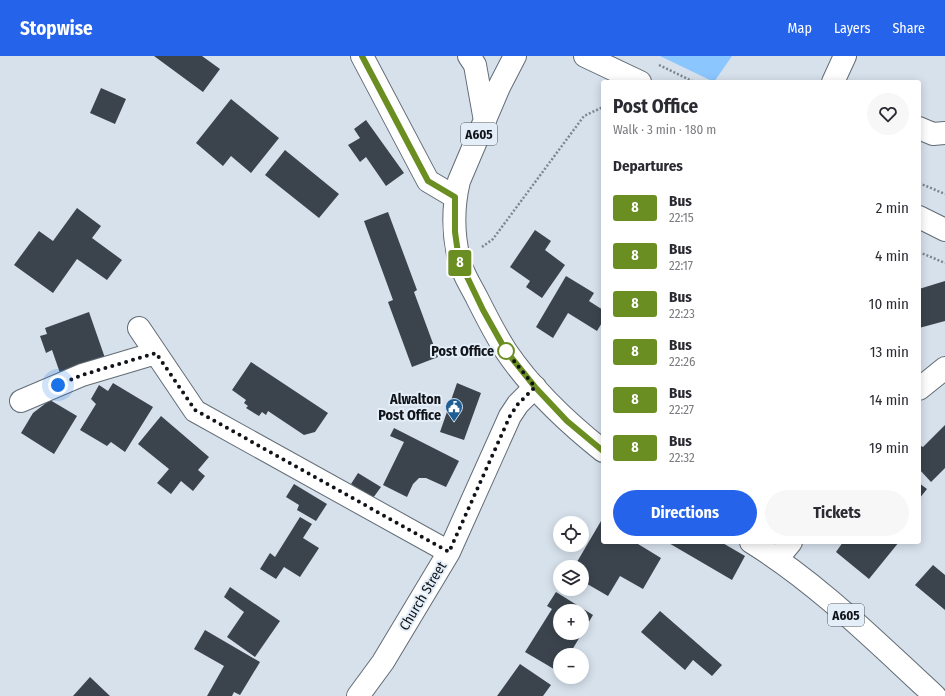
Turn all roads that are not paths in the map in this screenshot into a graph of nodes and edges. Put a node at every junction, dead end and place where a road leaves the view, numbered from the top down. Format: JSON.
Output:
{"nodes":[{"id":1,"x":362,"y":56,"type":"edge"},
{"id":2,"x":469,"y":56,"type":"edge"},
{"id":3,"x":515,"y":56,"type":"edge"},
{"id":4,"x":586,"y":56,"type":"edge"},
{"id":5,"x":845,"y":56,"type":"edge"},
{"id":6,"x":636,"y":80,"type":"edge"},
{"id":7,"x":834,"y":80,"type":"edge"},
{"id":8,"x":485,"y":121,"type":"junction"},
{"id":9,"x":921,"y":129,"type":"edge"},
{"id":10,"x":945,"y":133,"type":"edge"},
{"id":11,"x":455,"y":197,"type":"junction"},
{"id":12,"x":921,"y":218,"type":"edge"},
{"id":13,"x":945,"y":230,"type":"edge"},
{"id":14,"x":139,"y":328,"type":"dead end"},
{"id":15,"x":156,"y":353,"type":"junction"},
{"id":16,"x":945,"y":368,"type":"edge"},
{"id":17,"x":535,"y":387,"type":"junction"},
{"id":18,"x":921,"y":387,"type":"edge"},
{"id":19,"x":21,"y":400,"type":"dead end"},
{"id":20,"x":601,"y":449,"type":"edge"},
{"id":21,"x":754,"y":544,"type":"edge"},
{"id":22,"x":789,"y":544,"type":"edge"},
{"id":23,"x":449,"y":552,"type":"junction"},
{"id":24,"x":777,"y":558,"type":"junction"},
{"id":25,"x":358,"y":696,"type":"edge"},
{"id":26,"x":935,"y":696,"type":"edge"}],
"edges":[{"from":1,"to":11,"type":"street"},
{"from":2,"to":8,"type":"street","number":"A605"},
{"from":3,"to":8,"type":"street","number":"A605"},
{"from":4,"to":6,"type":"street"},
{"from":5,"to":7,"type":"street"},
{"from":8,"to":11,"type":"street","number":"A605"},
{"from":9,"to":10,"type":"street"},
{"from":11,"to":17,"type":"street","number":"A605"},
{"from":12,"to":13,"type":"street"},
{"from":14,"to":15,"type":"street"},
{"from":15,"to":19,"type":"street"},
{"from":15,"to":23,"type":"street"},
{"from":16,"to":18,"type":"street"},
{"from":17,"to":20,"type":"street","number":"A605"},
{"from":17,"to":23,"type":"street","name":"Church Street"},
{"from":21,"to":24,"type":"street","number":"A605"},
{"from":22,"to":24,"type":"street"},
{"from":23,"to":25,"type":"street","name":"Church Street"},
{"from":24,"to":26,"type":"street","number":"A605"}]}
